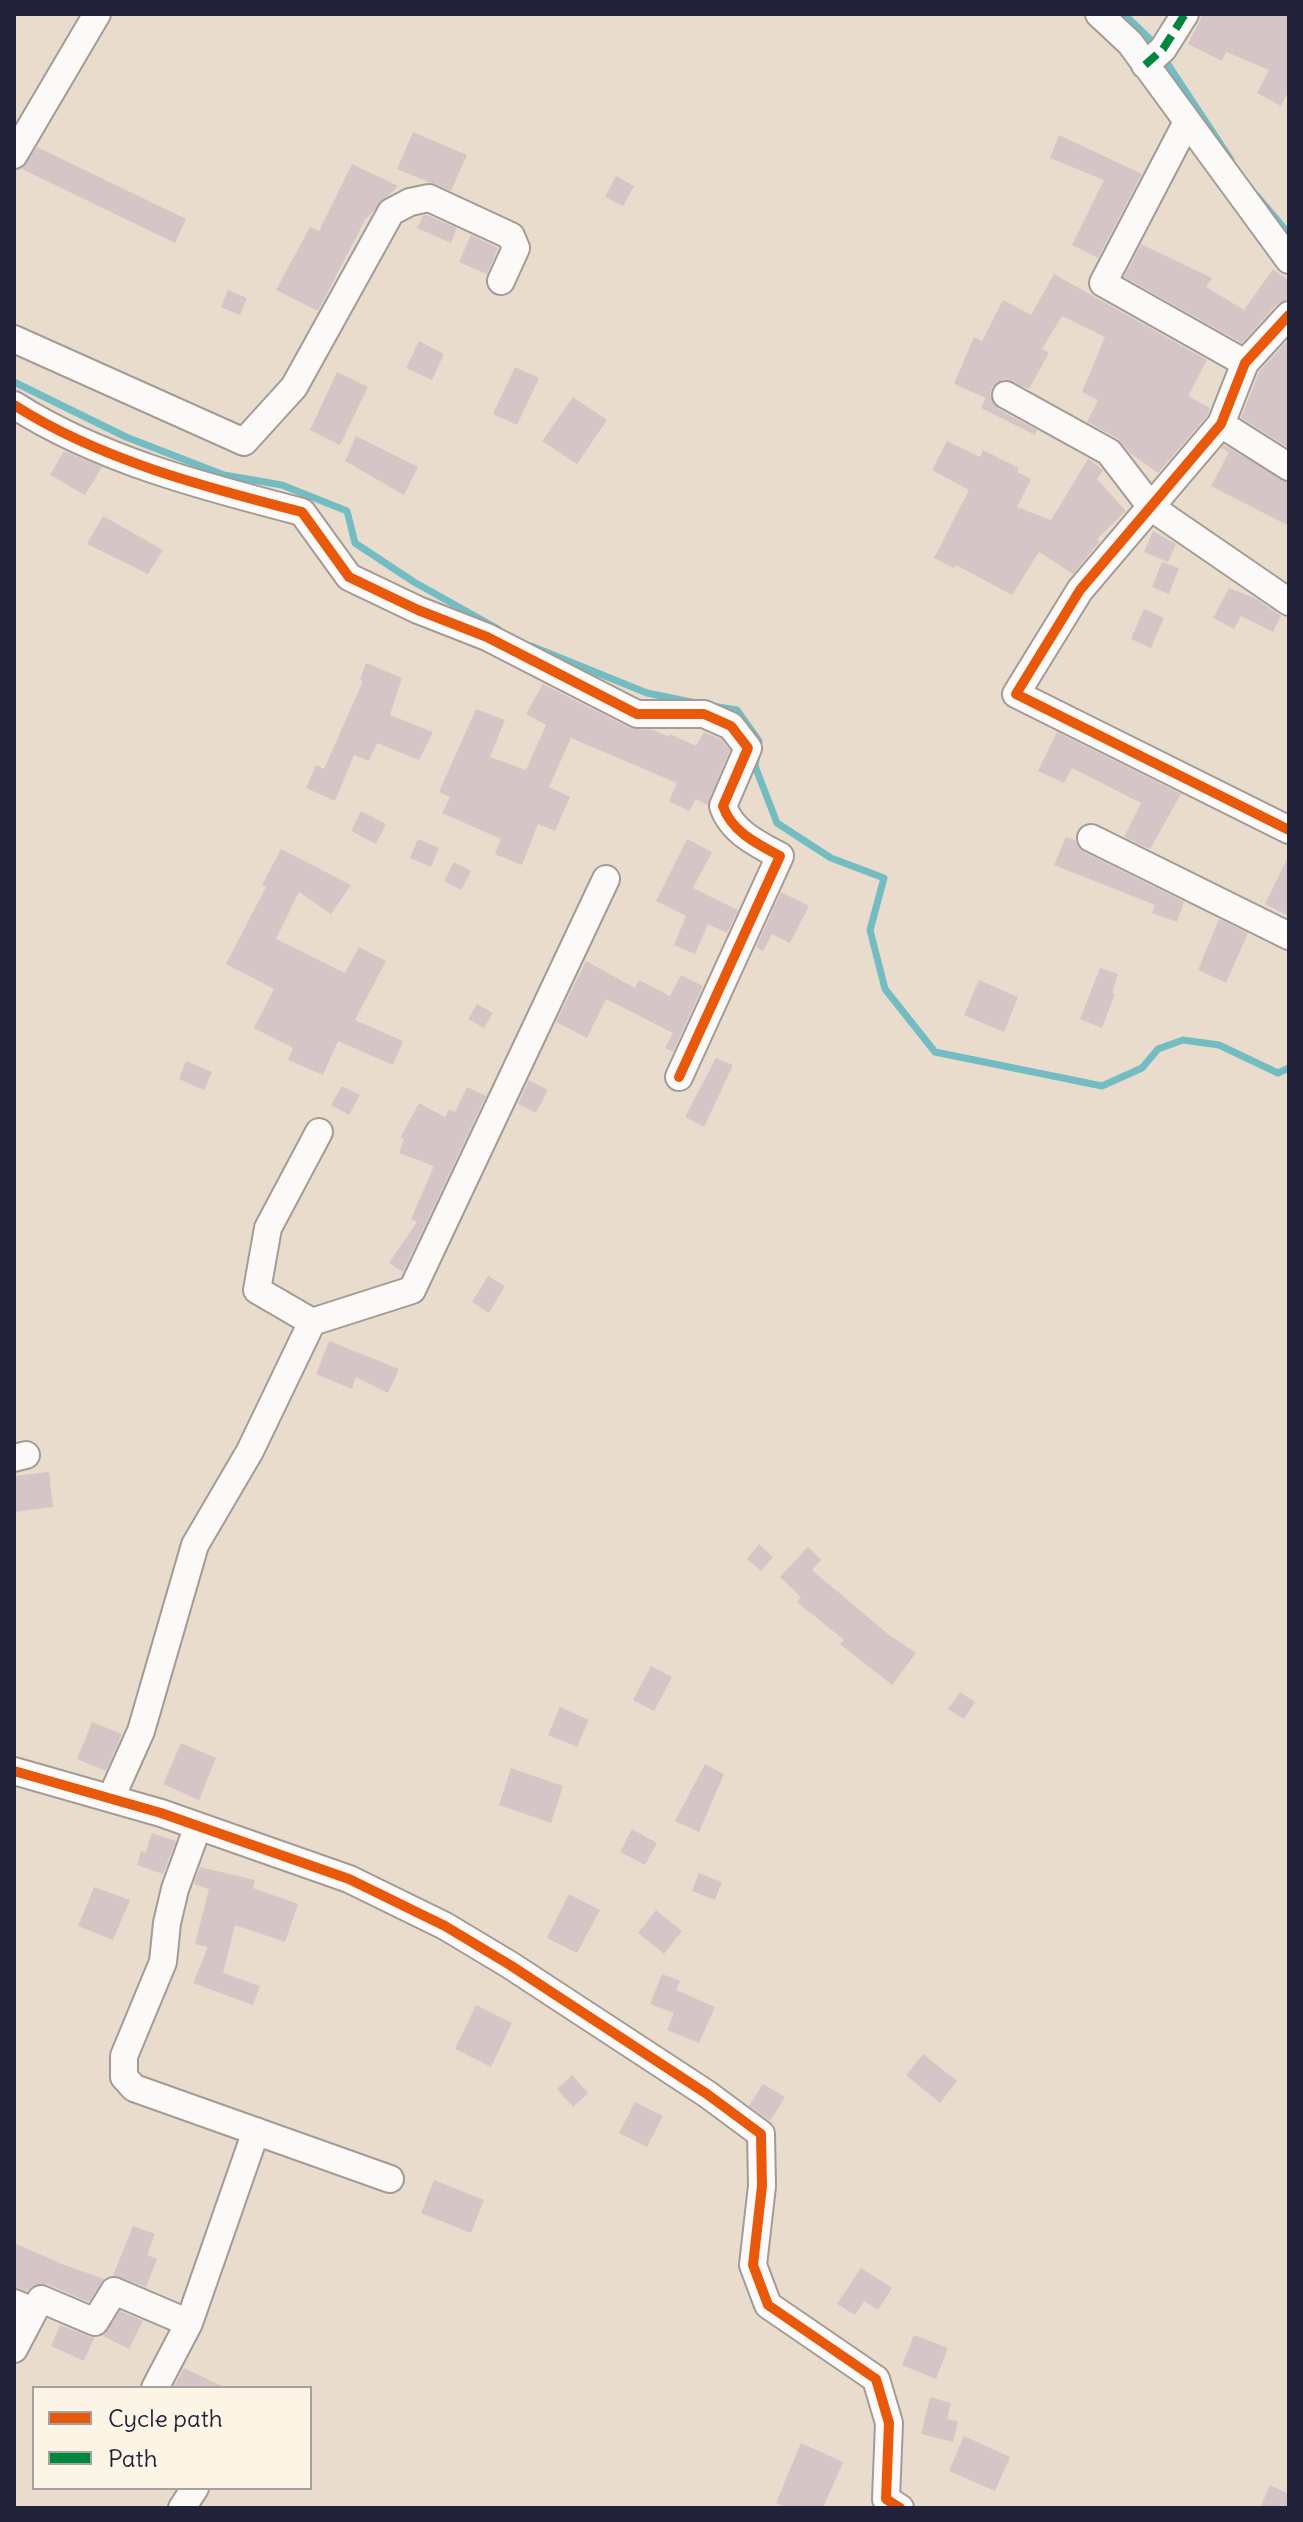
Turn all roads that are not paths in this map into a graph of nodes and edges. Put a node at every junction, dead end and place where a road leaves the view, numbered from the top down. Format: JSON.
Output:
{"nodes":[{"id":1,"x":97,"y":14,"type":"edge"},
{"id":2,"x":1099,"y":14,"type":"edge"},
{"id":3,"x":1185,"y":14,"type":"edge"},
{"id":4,"x":1153,"y":57,"type":"junction"},
{"id":5,"x":1187,"y":122,"type":"junction"},
{"id":6,"x":14,"y":155,"type":"edge"},
{"id":7,"x":1289,"y":260,"type":"edge"},
{"id":8,"x":501,"y":281,"type":"dead end"},
{"id":9,"x":1289,"y":315,"type":"edge"},
{"id":10,"x":14,"y":339,"type":"edge"},
{"id":11,"x":1245,"y":363,"type":"junction"},
{"id":12,"x":1006,"y":395,"type":"dead end"},
{"id":13,"x":14,"y":405,"type":"edge"},
{"id":14,"x":1221,"y":424,"type":"junction"},
{"id":15,"x":1289,"y":467,"type":"edge"},
{"id":16,"x":1152,"y":508,"type":"junction"},
{"id":17,"x":1289,"y":602,"type":"edge"},
{"id":18,"x":1289,"y":830,"type":"edge"},
{"id":19,"x":1091,"y":838,"type":"dead end"},
{"id":20,"x":606,"y":879,"type":"dead end"},
{"id":21,"x":1289,"y":936,"type":"edge"},
{"id":22,"x":679,"y":1077,"type":"dead end"},
{"id":23,"x":319,"y":1132,"type":"dead end"},
{"id":24,"x":312,"y":1322,"type":"junction"},
{"id":25,"x":14,"y":1771,"type":"edge"},
{"id":26,"x":111,"y":1798,"type":"junction"},
{"id":27,"x":198,"y":1826,"type":"junction"},
{"id":28,"x":256,"y":2131,"type":"junction"},
{"id":29,"x":390,"y":2179,"type":"dead end"},
{"id":30,"x":24,"y":2307,"type":"edge"},
{"id":31,"x":189,"y":2323,"type":"junction"},
{"id":32,"x":14,"y":2349,"type":"edge"},
{"id":33,"x":156,"y":2386,"type":"edge"},
{"id":34,"x":194,"y":2490,"type":"edge"},
{"id":35,"x":182,"y":2508,"type":"edge"},
{"id":36,"x":900,"y":2508,"type":"edge"}],
"edges":[{"from":1,"to":6,"type":"street"},
{"from":2,"to":4,"type":"street"},
{"from":3,"to":4,"type":"street"},
{"from":4,"to":5,"type":"street"},
{"from":5,"to":7,"type":"street"},
{"from":5,"to":11,"type":"street"},
{"from":8,"to":10,"type":"street"},
{"from":9,"to":11,"type":"street"},
{"from":11,"to":14,"type":"street"},
{"from":12,"to":16,"type":"street"},
{"from":13,"to":22,"type":"street"},
{"from":14,"to":15,"type":"street"},
{"from":14,"to":16,"type":"street"},
{"from":16,"to":17,"type":"street"},
{"from":16,"to":18,"type":"street"},
{"from":19,"to":21,"type":"street"},
{"from":20,"to":24,"type":"street"},
{"from":23,"to":24,"type":"street"},
{"from":24,"to":26,"type":"street"},
{"from":25,"to":26,"type":"street"},
{"from":26,"to":27,"type":"street"},
{"from":27,"to":28,"type":"street"},
{"from":27,"to":36,"type":"street"},
{"from":28,"to":29,"type":"street"},
{"from":28,"to":31,"type":"street"},
{"from":30,"to":31,"type":"street"},
{"from":30,"to":32,"type":"street"},
{"from":31,"to":33,"type":"street"},
{"from":34,"to":35,"type":"street"}]}
